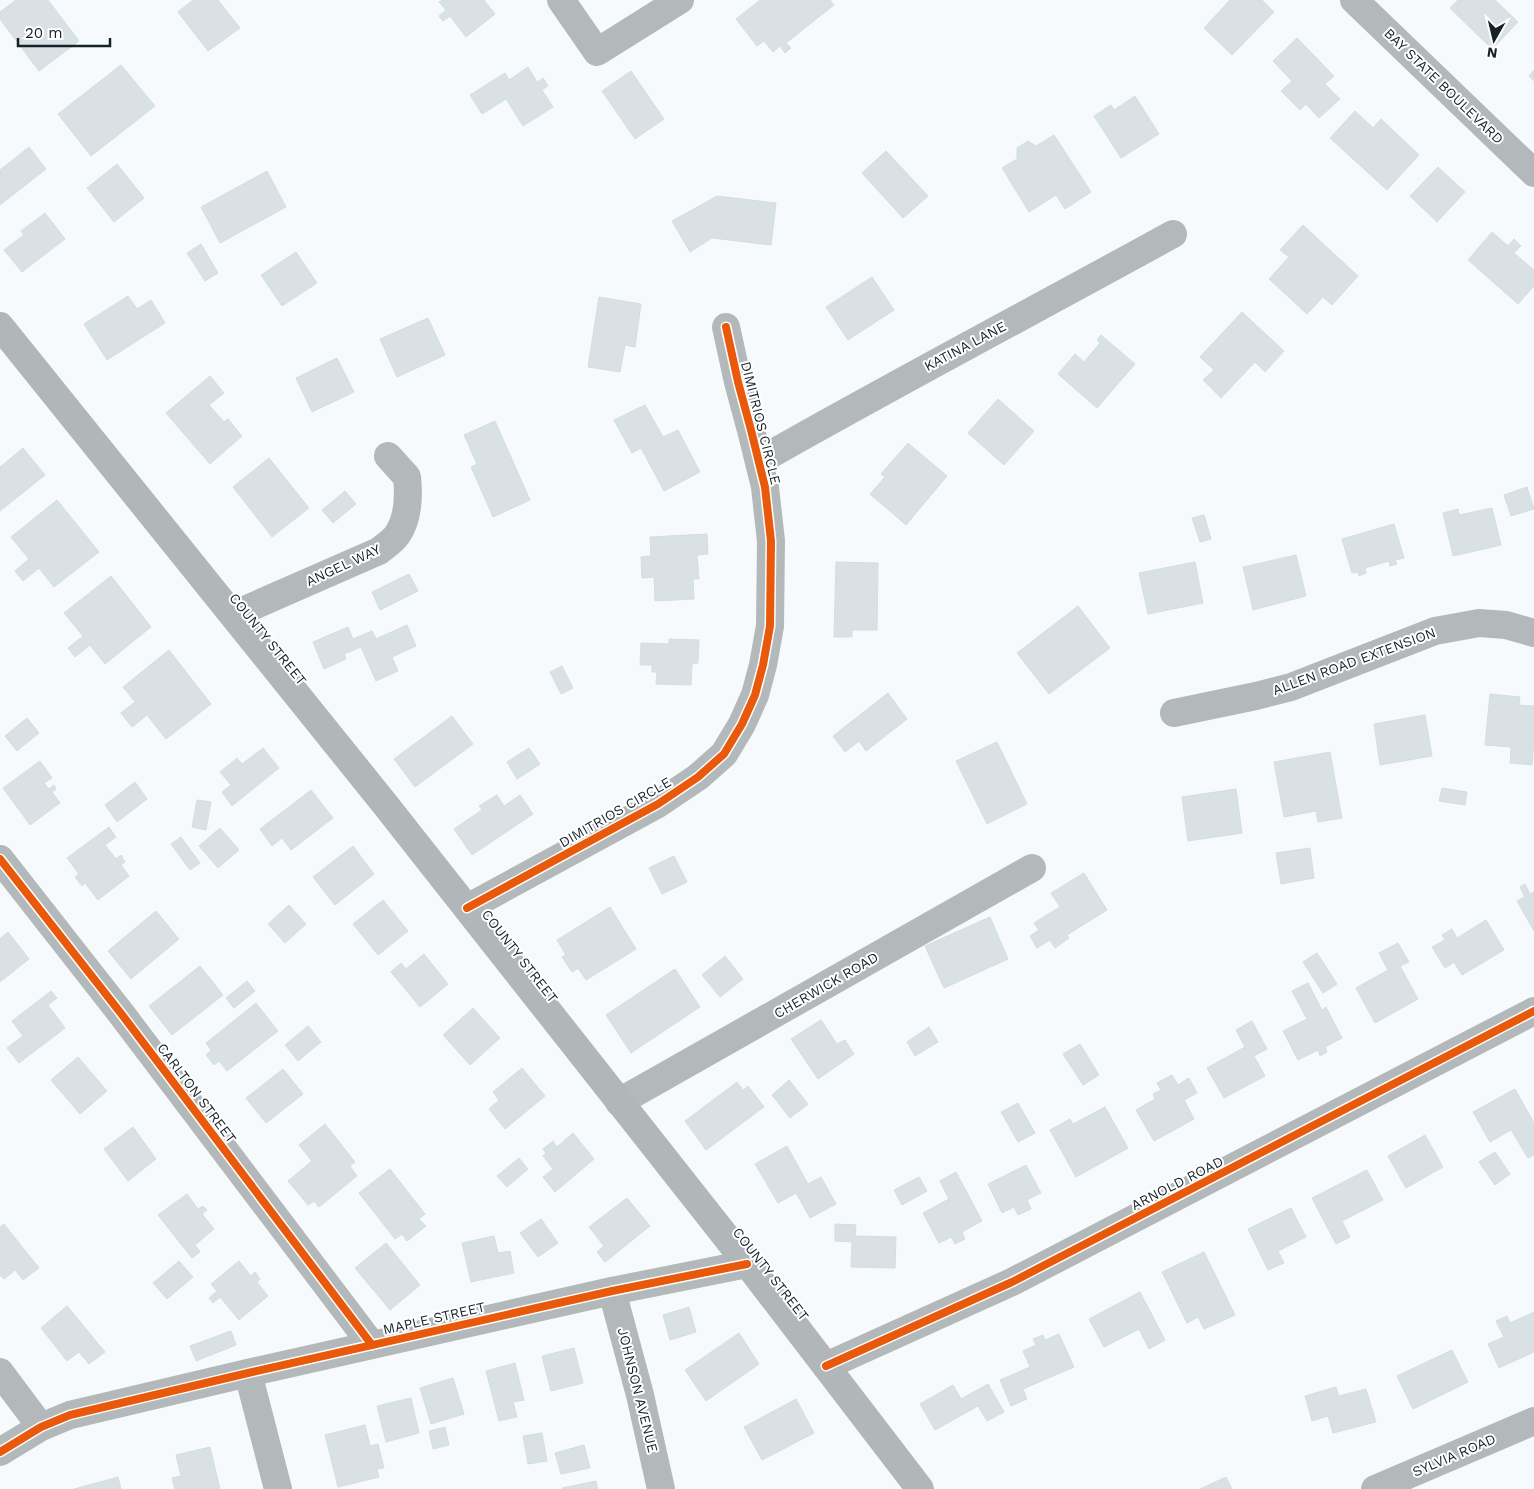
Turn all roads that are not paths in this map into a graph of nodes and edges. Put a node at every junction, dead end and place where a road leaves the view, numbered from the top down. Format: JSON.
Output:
{"nodes":[{"id":1,"x":561,"y":0,"type":"edge"},
{"id":2,"x":680,"y":0,"type":"edge"},
{"id":3,"x":1354,"y":0,"type":"edge"},
{"id":4,"x":1534,"y":173,"type":"edge"},
{"id":5,"x":1173,"y":234,"type":"dead end"},
{"id":6,"x":0,"y":326,"type":"edge"},
{"id":7,"x":726,"y":327,"type":"dead end"},
{"id":8,"x":388,"y":456,"type":"dead end"},
{"id":9,"x":759,"y":461,"type":"junction"},
{"id":10,"x":233,"y":615,"type":"junction"},
{"id":11,"x":1534,"y":633,"type":"edge"},
{"id":12,"x":1174,"y":714,"type":"dead end"},
{"id":13,"x":0,"y":859,"type":"edge"},
{"id":14,"x":1032,"y":868,"type":"dead end"},
{"id":15,"x":466,"y":908,"type":"junction"},
{"id":16,"x":1534,"y":1011,"type":"edge"},
{"id":17,"x":619,"y":1102,"type":"junction"},
{"id":18,"x":747,"y":1264,"type":"junction"},
{"id":19,"x":612,"y":1291,"type":"junction"},
{"id":20,"x":372,"y":1345,"type":"junction"},
{"id":21,"x":826,"y":1366,"type":"junction"},
{"id":22,"x":0,"y":1372,"type":"edge"},
{"id":23,"x":248,"y":1373,"type":"junction"},
{"id":24,"x":1534,"y":1421,"type":"edge"},
{"id":25,"x":41,"y":1427,"type":"junction"},
{"id":26,"x":0,"y":1452,"type":"edge"},
{"id":27,"x":278,"y":1489,"type":"edge"},
{"id":28,"x":661,"y":1489,"type":"edge"},
{"id":29,"x":920,"y":1489,"type":"edge"},
{"id":30,"x":1375,"y":1489,"type":"edge"}],
"edges":[{"from":1,"to":2,"type":"street"},
{"from":3,"to":4,"type":"street","name":"BAY STATE BOULEVARD"},
{"from":5,"to":9,"type":"street","name":"KATINA LANE"},
{"from":6,"to":10,"type":"main road","name":"COUNTY STREET"},
{"from":7,"to":9,"type":"street","name":"DIMITRIOS CIRCLE"},
{"from":8,"to":10,"type":"street","name":"ANGEL WAY"},
{"from":9,"to":15,"type":"street","name":"DIMITRIOS CIRCLE"},
{"from":10,"to":15,"type":"main road","name":"COUNTY STREET"},
{"from":11,"to":12,"type":"street","name":"ALLEN ROAD EXTENSION"},
{"from":13,"to":20,"type":"street","name":"CARLTON STREET"},
{"from":14,"to":17,"type":"street","name":"CHERWICK ROAD"},
{"from":15,"to":17,"type":"main road","name":"COUNTY STREET"},
{"from":16,"to":21,"type":"street","name":"ARNOLD ROAD"},
{"from":17,"to":18,"type":"main road","name":"COUNTY STREET"},
{"from":18,"to":19,"type":"street","name":"MAPLE STREET"},
{"from":18,"to":21,"type":"main road","name":"COUNTY STREET"},
{"from":19,"to":20,"type":"street","name":"MAPLE STREET"},
{"from":19,"to":28,"type":"street","name":"JOHNSON AVENUE"},
{"from":20,"to":23,"type":"street","name":"MAPLE STREET"},
{"from":21,"to":29,"type":"main road","name":"COUNTY STREET"},
{"from":22,"to":25,"type":"street"},
{"from":23,"to":25,"type":"street","name":"MAPLE STREET"},
{"from":23,"to":27,"type":"street"},
{"from":24,"to":30,"type":"street","name":"SYLVIA ROAD"},
{"from":25,"to":26,"type":"street","name":"MAPLE STREET"}]}
